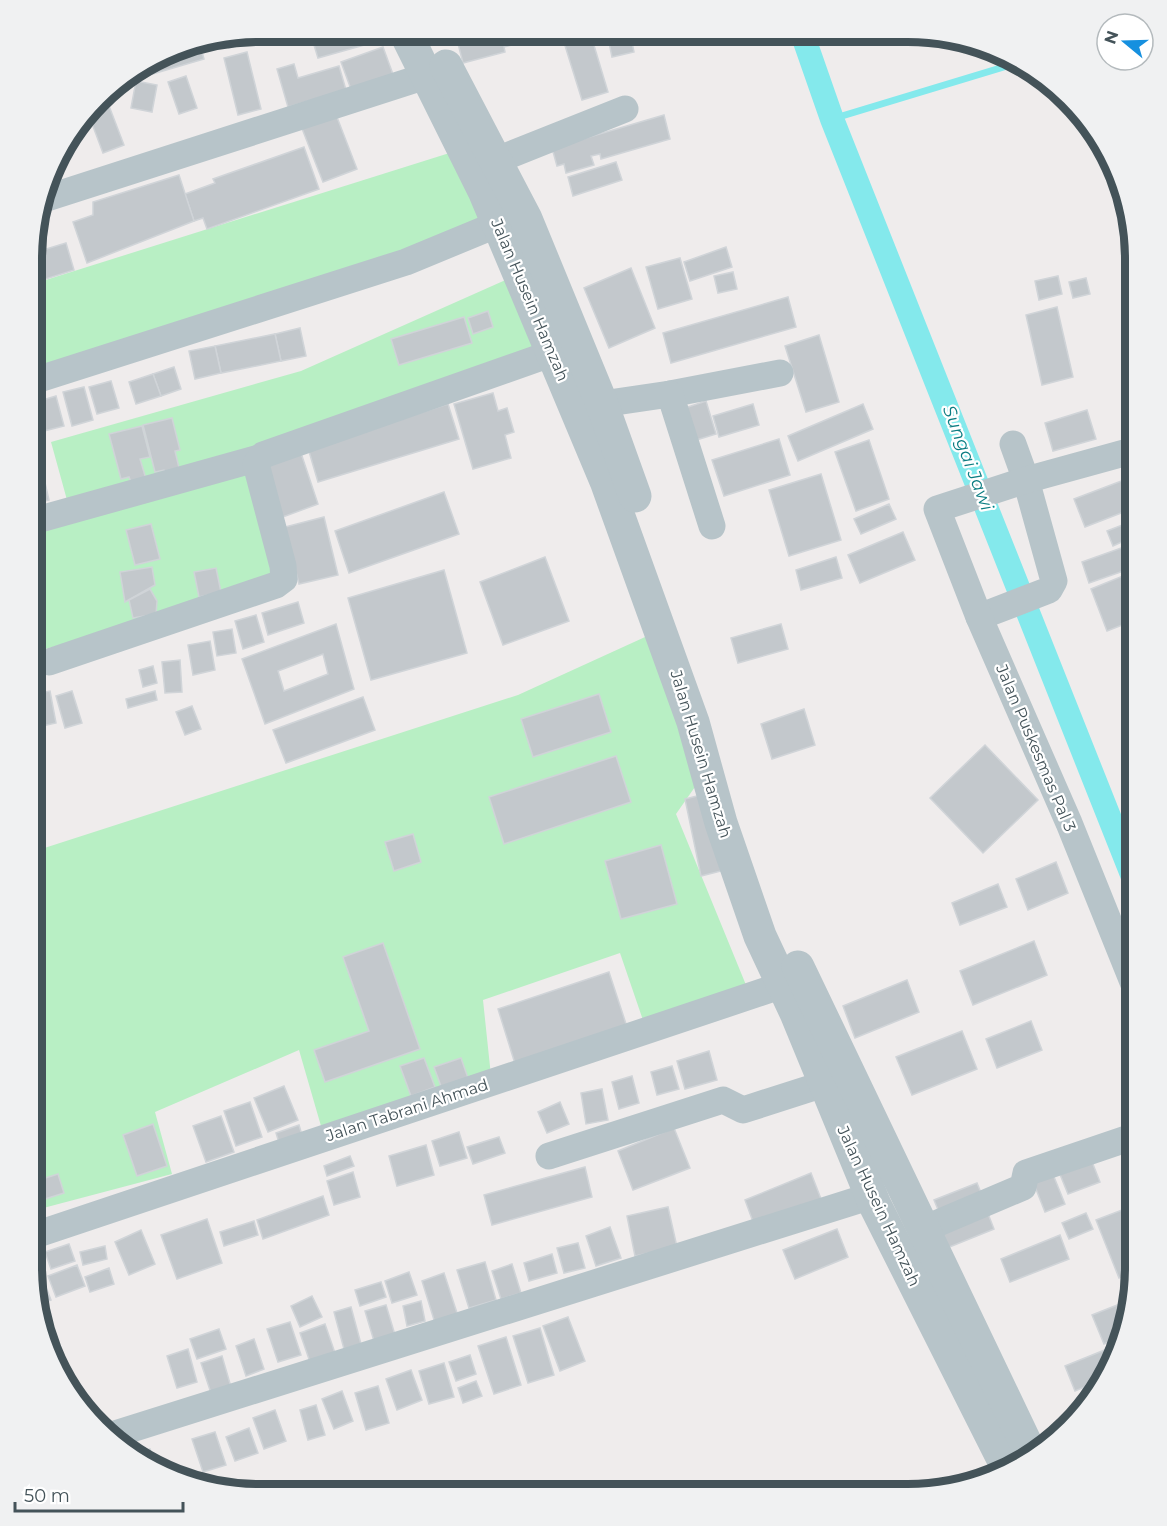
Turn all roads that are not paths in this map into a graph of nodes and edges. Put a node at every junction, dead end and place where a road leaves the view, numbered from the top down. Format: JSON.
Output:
{"nodes":[{"id":1,"x":410,"y":42,"type":"edge"},
{"id":2,"x":434,"y":42,"type":"edge"},
{"id":3,"x":426,"y":75,"type":"junction"},
{"id":4,"x":625,"y":109,"type":"dead end"},
{"id":5,"x":497,"y":160,"type":"junction"},
{"id":6,"x":51,"y":197,"type":"edge"},
{"id":7,"x":498,"y":224,"type":"junction"},
{"id":8,"x":565,"y":349,"type":"junction"},
{"id":9,"x":780,"y":373,"type":"dead end"},
{"id":10,"x":42,"y":378,"type":"edge"},
{"id":11,"x":670,"y":394,"type":"junction"},
{"id":12,"x":602,"y":404,"type":"junction"},
{"id":13,"x":1013,"y":444,"type":"dead end"},
{"id":14,"x":1125,"y":453,"type":"edge"},
{"id":15,"x":259,"y":458,"type":"junction"},
{"id":16,"x":1026,"y":480,"type":"junction"},
{"id":17,"x":42,"y":518,"type":"edge"},
{"id":18,"x":712,"y":526,"type":"dead end"},
{"id":19,"x":987,"y":614,"type":"junction"},
{"id":20,"x":49,"y":662,"type":"dead end"},
{"id":21,"x":1125,"y":958,"type":"edge"},
{"id":22,"x":783,"y":985,"type":"junction"},
{"id":23,"x":824,"y":1084,"type":"junction"},
{"id":24,"x":1125,"y":1139,"type":"edge"},
{"id":25,"x":549,"y":1156,"type":"dead end"},
{"id":26,"x":872,"y":1196,"type":"junction"},
{"id":27,"x":924,"y":1229,"type":"junction"},
{"id":28,"x":42,"y":1233,"type":"edge"},
{"id":29,"x":119,"y":1433,"type":"edge"},
{"id":30,"x":1028,"y":1448,"type":"edge"},
{"id":31,"x":1004,"y":1462,"type":"edge"}],
"edges":[{"from":1,"to":3,"type":"street","name":"Jalan Husein Hamzah"},
{"from":2,"to":5,"type":"street","name":"Jalan Husein Hamzah"},
{"from":3,"to":6,"type":"street"},
{"from":3,"to":7,"type":"street","name":"Jalan Husein Hamzah"},
{"from":4,"to":5,"type":"street"},
{"from":5,"to":8,"type":"street","name":"Jalan Husein Hamzah"},
{"from":7,"to":8,"type":"street","name":"Jalan Husein Hamzah"},
{"from":7,"to":10,"type":"street"},
{"from":8,"to":12,"type":"street","name":"Jalan Husein Hamzah"},
{"from":8,"to":15,"type":"street"},
{"from":8,"to":22,"type":"street","name":"Jalan Husein Hamzah"},
{"from":9,"to":11,"type":"street"},
{"from":11,"to":12,"type":"street"},
{"from":11,"to":18,"type":"street"},
{"from":12,"to":27,"type":"street","name":"Jalan Husein Hamzah"},
{"from":13,"to":16,"type":"street"},
{"from":14,"to":16,"type":"street"},
{"from":15,"to":17,"type":"street"},
{"from":15,"to":20,"type":"street"},
{"from":16,"to":19,"type":"street"},
{"from":16,"to":19,"type":"street","name":"Jalan Puskesmas Pal 3"},
{"from":19,"to":21,"type":"street","name":"Jalan Puskesmas Pal 3"},
{"from":22,"to":23,"type":"street","name":"Jalan Husein Hamzah"},
{"from":22,"to":28,"type":"street","name":"Jalan Tabrani Ahmad"},
{"from":23,"to":25,"type":"street"},
{"from":23,"to":26,"type":"street","name":"Jalan Husein Hamzah"},
{"from":24,"to":27,"type":"street"},
{"from":26,"to":29,"type":"street"},
{"from":26,"to":31,"type":"street","name":"Jalan Husein Hamzah"},
{"from":27,"to":30,"type":"street","name":"Jalan Husein Hamzah"}]}
